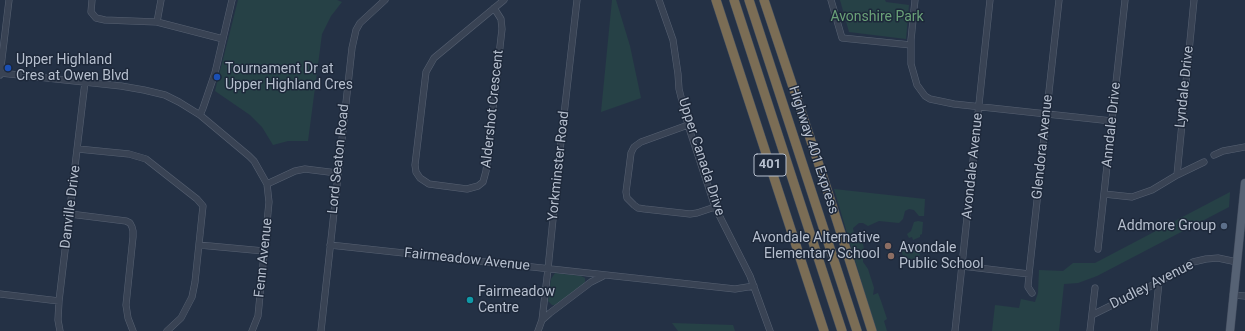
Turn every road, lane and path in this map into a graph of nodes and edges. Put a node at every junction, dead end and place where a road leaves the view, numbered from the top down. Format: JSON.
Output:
{"nodes":[{"id":1,"x":9,"y":0,"type":"edge"},
{"id":2,"x":92,"y":0,"type":"edge"},
{"id":3,"x":161,"y":0,"type":"edge"},
{"id":4,"x":232,"y":0,"type":"edge"},
{"id":5,"x":385,"y":0,"type":"edge"},
{"id":6,"x":504,"y":0,"type":"edge"},
{"id":7,"x":577,"y":0,"type":"edge"},
{"id":8,"x":659,"y":0,"type":"edge"},
{"id":9,"x":716,"y":0,"type":"edge"},
{"id":10,"x":734,"y":0,"type":"edge"},
{"id":11,"x":749,"y":0,"type":"edge"},
{"id":12,"x":764,"y":0,"type":"edge"},
{"id":13,"x":769,"y":0,"type":"edge"},
{"id":14,"x":831,"y":0,"type":"edge"},
{"id":15,"x":915,"y":0,"type":"edge"},
{"id":16,"x":990,"y":0,"type":"edge"},
{"id":17,"x":1059,"y":0,"type":"edge"},
{"id":18,"x":1125,"y":0,"type":"edge"},
{"id":19,"x":1194,"y":0,"type":"edge"},
{"id":20,"x":494,"y":8,"type":"junction"},
{"id":21,"x":157,"y":22,"type":"junction"},
{"id":22,"x":223,"y":39,"type":"junction"},
{"id":23,"x":911,"y":45,"type":"junction"},
{"id":24,"x":0,"y":73,"type":"edge"},
{"id":25,"x":0,"y":77,"type":"edge"},
{"id":26,"x":85,"y":82,"type":"junction"},
{"id":27,"x":979,"y":107,"type":"junction"},
{"id":28,"x":1047,"y":114,"type":"junction"},
{"id":29,"x":200,"y":115,"type":"junction"},
{"id":30,"x":1112,"y":121,"type":"junction"},
{"id":31,"x":688,"y":125,"type":"junction"},
{"id":32,"x":807,"y":130,"type":"junction"},
{"id":33,"x":1245,"y":147,"type":"edge"},
{"id":34,"x":78,"y":149,"type":"junction"},
{"id":35,"x":1214,"y":156,"type":"dead end"},
{"id":36,"x":1204,"y":162,"type":"dead end"},
{"id":37,"x":337,"y":173,"type":"junction"},
{"id":38,"x":1177,"y":175,"type":"junction"},
{"id":39,"x":1245,"y":183,"type":"edge"},
{"id":40,"x":266,"y":184,"type":"junction"},
{"id":41,"x":1104,"y":194,"type":"junction"},
{"id":42,"x":715,"y":207,"type":"junction"},
{"id":43,"x":70,"y":214,"type":"junction"},
{"id":44,"x":199,"y":245,"type":"junction"},
{"id":45,"x":330,"y":245,"type":"junction"},
{"id":46,"x":1098,"y":249,"type":"dead end"},
{"id":47,"x":264,"y":251,"type":"junction"},
{"id":48,"x":1237,"y":262,"type":"junction"},
{"id":49,"x":962,"y":266,"type":"junction"},
{"id":50,"x":548,"y":270,"type":"junction"},
{"id":51,"x":1029,"y":274,"type":"junction"},
{"id":52,"x":603,"y":276,"type":"junction"},
{"id":53,"x":1159,"y":282,"type":"junction"},
{"id":54,"x":754,"y":286,"type":"junction"},
{"id":55,"x":1095,"y":288,"type":"dead end"},
{"id":56,"x":0,"y":294,"type":"edge"},
{"id":57,"x":1032,"y":294,"type":"dead end"},
{"id":58,"x":1233,"y":295,"type":"junction"},
{"id":59,"x":1245,"y":296,"type":"edge"},
{"id":60,"x":59,"y":301,"type":"junction"},
{"id":61,"x":1092,"y":315,"type":"junction"},
{"id":62,"x":542,"y":320,"type":"junction"},
{"id":63,"x":60,"y":331,"type":"edge"},
{"id":64,"x":133,"y":331,"type":"edge"},
{"id":65,"x":167,"y":331,"type":"edge"},
{"id":66,"x":252,"y":331,"type":"edge"},
{"id":67,"x":321,"y":331,"type":"edge"},
{"id":68,"x":538,"y":331,"type":"edge"},
{"id":69,"x":770,"y":331,"type":"edge"},
{"id":70,"x":824,"y":331,"type":"edge"},
{"id":71,"x":842,"y":331,"type":"edge"},
{"id":72,"x":857,"y":331,"type":"edge"},
{"id":73,"x":872,"y":331,"type":"edge"},
{"id":74,"x":955,"y":331,"type":"edge"},
{"id":75,"x":1090,"y":331,"type":"edge"},
{"id":76,"x":1154,"y":331,"type":"edge"},
{"id":77,"x":1230,"y":331,"type":"edge"}],
"edges":[{"from":1,"to":24,"type":"street"},
{"from":2,"to":21,"type":"street"},
{"from":3,"to":21,"type":"street"},
{"from":4,"to":22,"type":"street"},
{"from":5,"to":37,"type":"street","name":"Lord Seaton Road"},
{"from":6,"to":20,"type":"street","name":"Aldershot Crescent"},
{"from":7,"to":50,"type":"street","name":"Yorkminster Road"},
{"from":8,"to":31,"type":"street","name":"Upper Canada Drive"},
{"from":9,"to":70,"type":"highway","number":"401"},
{"from":10,"to":71,"type":"highway","name":"Highway 401 Express","number":"401"},
{"from":11,"to":72,"type":"highway","name":"Highway 401 Express","number":"401"},
{"from":12,"to":32,"type":"highway"},
{"from":13,"to":32,"type":"highway"},
{"from":14,"to":23,"type":"street"},
{"from":15,"to":23,"type":"street"},
{"from":16,"to":27,"type":"street","name":"Avondale Avenue"},
{"from":17,"to":28,"type":"street","name":"Glendora Avenue"},
{"from":18,"to":30,"type":"street","name":"Anndale Drive"},
{"from":19,"to":38,"type":"street","name":"Lyndale Drive"},
{"from":20,"to":20,"type":"street","name":"Aldershot Crescent"},
{"from":21,"to":22,"type":"street"},
{"from":22,"to":29,"type":"street"},
{"from":23,"to":27,"type":"street"},
{"from":24,"to":25,"type":"street"},
{"from":24,"to":26,"type":"street"},
{"from":26,"to":29,"type":"street"},
{"from":26,"to":34,"type":"street","name":"Danville Drive"},
{"from":27,"to":28,"type":"street"},
{"from":27,"to":49,"type":"street","name":"Avondale Avenue"},
{"from":28,"to":30,"type":"street"},
{"from":28,"to":51,"type":"street","name":"Glendora Avenue"},
{"from":29,"to":40,"type":"street"},
{"from":30,"to":41,"type":"street","name":"Anndale Drive"},
{"from":31,"to":42,"type":"street","name":"Upper Canada Drive"},
{"from":31,"to":42,"type":"street"},
{"from":32,"to":73,"type":"highway"},
{"from":33,"to":35,"type":"street"},
{"from":34,"to":43,"type":"street","name":"Danville Drive"},
{"from":34,"to":44,"type":"street"},
{"from":36,"to":38,"type":"street"},
{"from":37,"to":40,"type":"street"},
{"from":37,"to":45,"type":"street","name":"Lord Seaton Road"},
{"from":38,"to":41,"type":"street"},
{"from":39,"to":48,"type":"main road"},
{"from":40,"to":47,"type":"street","name":"Fenn Avenue"},
{"from":41,"to":46,"type":"street","name":"Anndale Drive"},
{"from":42,"to":54,"type":"street","name":"Upper Canada Drive"},
{"from":43,"to":60,"type":"street","name":"Danville Drive"},
{"from":43,"to":64,"type":"street"},
{"from":44,"to":47,"type":"street"},
{"from":44,"to":65,"type":"street"},
{"from":45,"to":50,"type":"street","name":"Fairmeadow Avenue"},
{"from":45,"to":67,"type":"street","name":"Lord Seaton Road"},
{"from":47,"to":66,"type":"street","name":"Fenn Avenue"},
{"from":48,"to":53,"type":"street","name":"Dudley Avenue"},
{"from":48,"to":58,"type":"main road"},
{"from":49,"to":51,"type":"street"},
{"from":49,"to":74,"type":"street","name":"Avondale Avenue"},
{"from":50,"to":52,"type":"street","name":"Fairmeadow Avenue"},
{"from":50,"to":62,"type":"street","name":"Yorkminster Road"},
{"from":51,"to":57,"type":"street","name":"Glendora Avenue"},
{"from":52,"to":54,"type":"street","name":"Fairmeadow Avenue"},
{"from":52,"to":62,"type":"street"},
{"from":53,"to":61,"type":"street","name":"Dudley Avenue"},
{"from":53,"to":76,"type":"street"},
{"from":54,"to":69,"type":"street","name":"Upper Canada Drive"},
{"from":55,"to":61,"type":"street"},
{"from":56,"to":60,"type":"street"},
{"from":58,"to":59,"type":"street"},
{"from":58,"to":77,"type":"main road"},
{"from":60,"to":63,"type":"street","name":"Danville Drive"},
{"from":61,"to":75,"type":"street"},
{"from":62,"to":68,"type":"street","name":"Yorkminster Road"}]}
